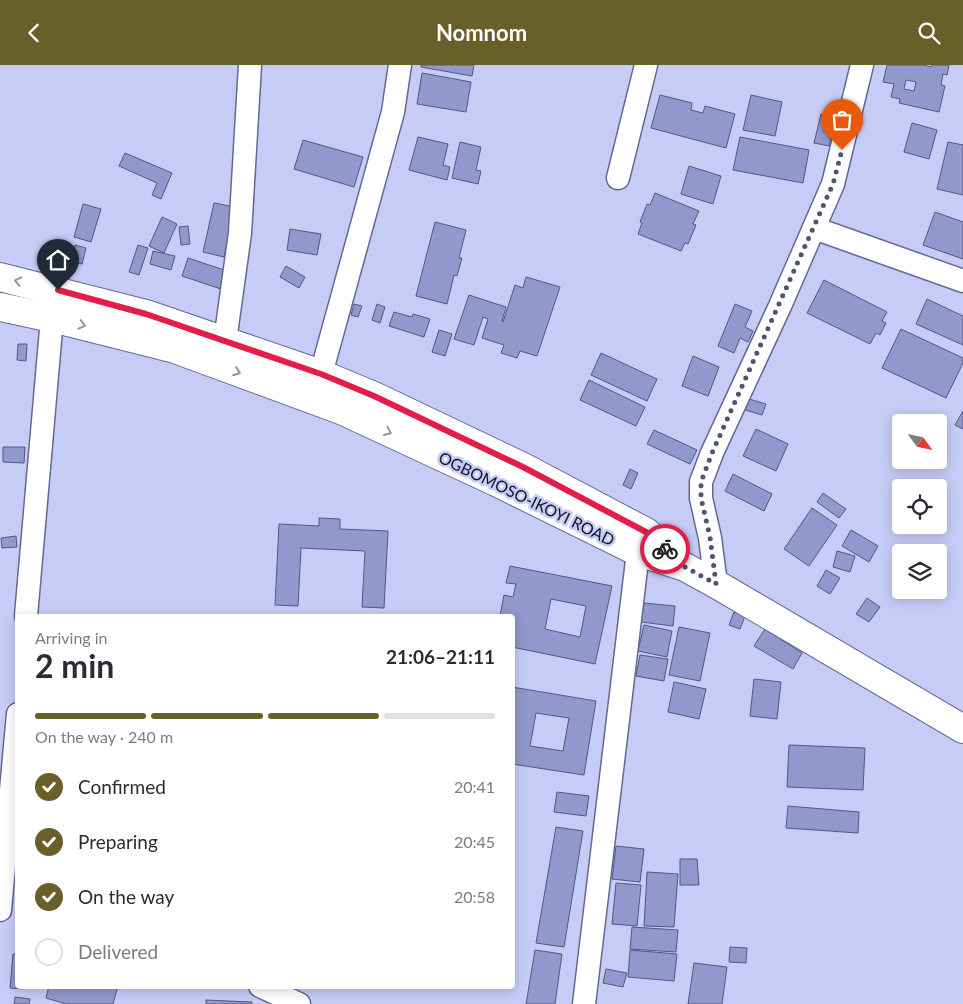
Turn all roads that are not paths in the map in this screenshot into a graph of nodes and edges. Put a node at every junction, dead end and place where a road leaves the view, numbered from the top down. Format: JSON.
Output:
{"nodes":[{"id":1,"x":250,"y":65,"type":"edge"},
{"id":2,"x":400,"y":65,"type":"edge"},
{"id":3,"x":646,"y":65,"type":"edge"},
{"id":4,"x":862,"y":65,"type":"edge"},
{"id":5,"x":618,"y":178,"type":"dead end"},
{"id":6,"x":814,"y":228,"type":"junction"},
{"id":7,"x":0,"y":277,"type":"edge"},
{"id":8,"x":963,"y":281,"type":"edge"},
{"id":9,"x":0,"y":307,"type":"edge"},
{"id":10,"x":52,"y":318,"type":"junction"},
{"id":11,"x":226,"y":341,"type":"junction"},
{"id":12,"x":321,"y":374,"type":"junction"},
{"id":13,"x":638,"y":552,"type":"junction"},
{"id":14,"x":685,"y":567,"type":"junction"},
{"id":15,"x":716,"y":584,"type":"junction"},
{"id":16,"x":26,"y":614,"type":"edge"},
{"id":17,"x":963,"y":729,"type":"edge"},
{"id":18,"x":15,"y":761,"type":"edge"},
{"id":19,"x":6,"y":902,"type":"edge"},
{"id":20,"x":266,"y":989,"type":"edge"},
{"id":21,"x":299,"y":1004,"type":"edge"},
{"id":22,"x":584,"y":1004,"type":"edge"}],
"edges":[{"from":1,"to":11,"type":"street"},
{"from":2,"to":12,"type":"street"},
{"from":3,"to":5,"type":"street"},
{"from":4,"to":6,"type":"street"},
{"from":6,"to":8,"type":"street"},
{"from":6,"to":15,"type":"street"},
{"from":11,"to":7,"type":"main road","name":"OGBOMOSO-IKOYI ROAD","one_way":true},
{"from":9,"to":10,"type":"main road","name":"OGBOMOSO-IKOYI ROAD"},
{"from":10,"to":13,"type":"main road","name":"OGBOMOSO-IKOYI ROAD","one_way":true},
{"from":10,"to":16,"type":"street"},
{"from":11,"to":12,"type":"main road","name":"OGBOMOSO-IKOYI ROAD"},
{"from":12,"to":14,"type":"main road","name":"OGBOMOSO-IKOYI ROAD"},
{"from":13,"to":14,"type":"main road","name":"OGBOMOSO-IKOYI ROAD"},
{"from":13,"to":22,"type":"street"},
{"from":14,"to":15,"type":"main road"},
{"from":15,"to":17,"type":"main road"},
{"from":18,"to":19,"type":"street"},
{"from":20,"to":21,"type":"street"}]}
